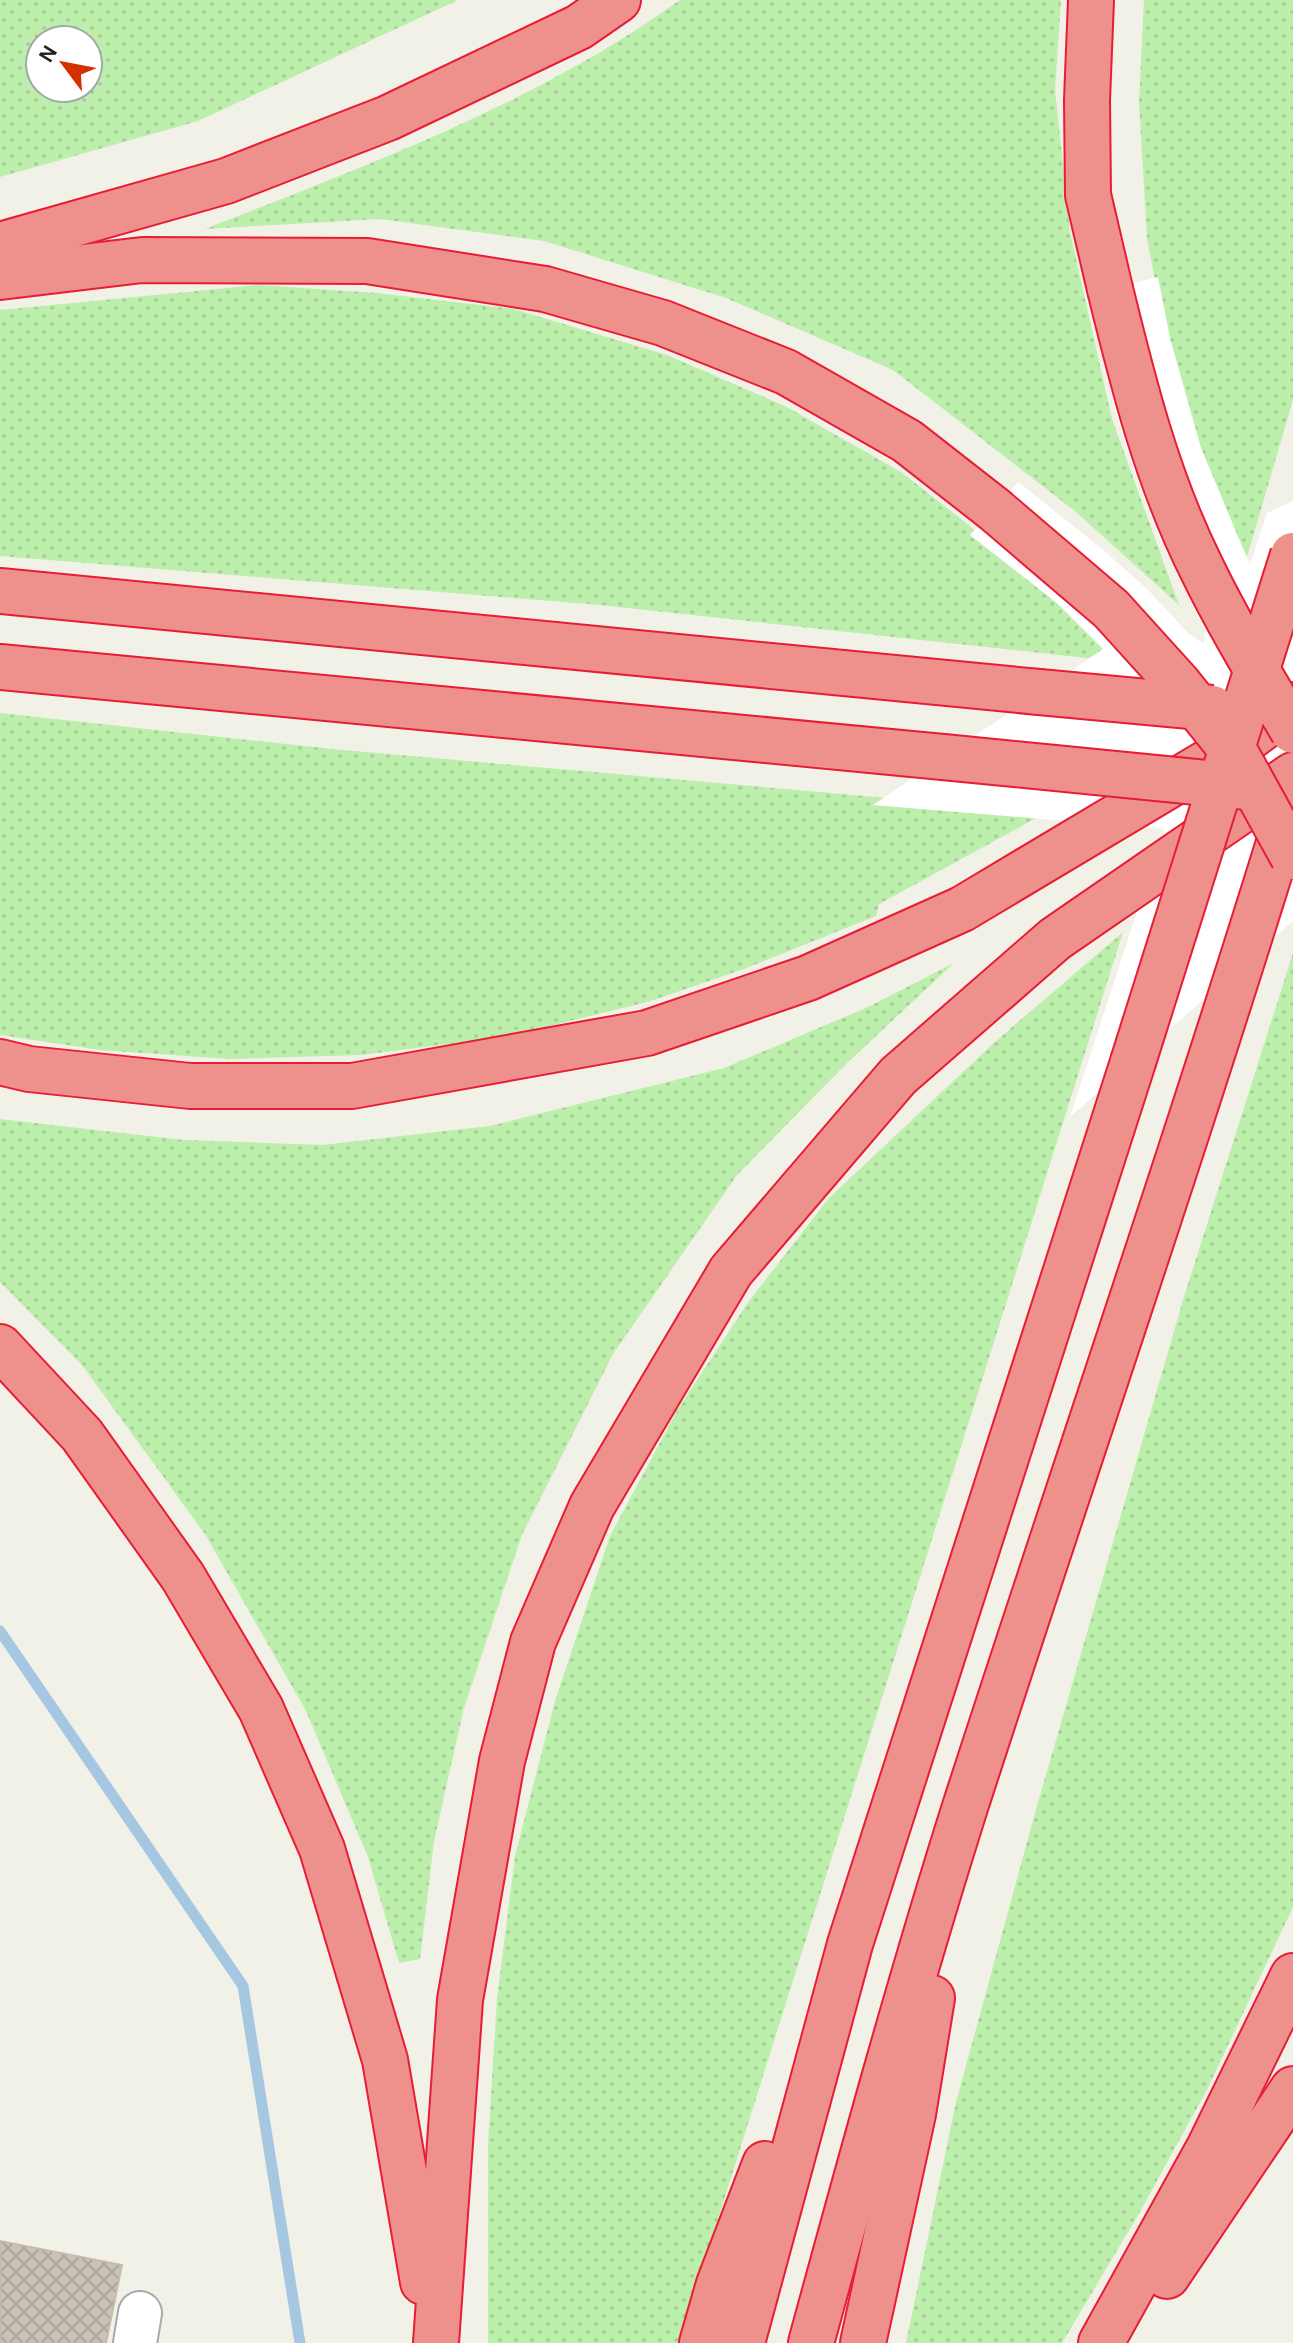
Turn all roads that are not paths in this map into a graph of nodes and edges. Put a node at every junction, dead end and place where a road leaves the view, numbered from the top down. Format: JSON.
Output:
{"nodes":[{"id":1,"x":618,"y":0,"type":"edge"},
{"id":2,"x":1091,"y":0,"type":"edge"},
{"id":3,"x":0,"y":245,"type":"edge"},
{"id":4,"x":0,"y":277,"type":"edge"},
{"id":5,"x":1293,"y":555,"type":"edge"},
{"id":6,"x":0,"y":591,"type":"edge"},
{"id":7,"x":0,"y":667,"type":"edge"},
{"id":8,"x":1293,"y":705,"type":"edge"},
{"id":9,"x":1293,"y":715,"type":"edge"},
{"id":10,"x":1293,"y":731,"type":"edge"},
{"id":11,"x":1293,"y":775,"type":"edge"},
{"id":12,"x":1293,"y":794,"type":"edge"},
{"id":13,"x":1293,"y":857,"type":"edge"},
{"id":14,"x":0,"y":1062,"type":"edge"},
{"id":15,"x":0,"y":1347,"type":"edge"},
{"id":16,"x":964,"y":1811,"type":"junction"},
{"id":17,"x":850,"y":1944,"type":"junction"},
{"id":18,"x":1293,"y":1976,"type":"edge"},
{"id":19,"x":1293,"y":2089,"type":"edge"},
{"id":20,"x":435,"y":2343,"type":"edge"},
{"id":21,"x":702,"y":2343,"type":"edge"},
{"id":22,"x":742,"y":2343,"type":"edge"},
{"id":23,"x":811,"y":2343,"type":"edge"},
{"id":24,"x":863,"y":2343,"type":"edge"},
{"id":25,"x":1101,"y":2343,"type":"edge"},
{"id":26,"x":1122,"y":2343,"type":"edge"}],
"edges":[{"from":1,"to":3,"type":"highway"},
{"from":2,"to":10,"type":"highway","bridge":true},
{"from":4,"to":13,"type":"highway","bridge":true},
{"from":5,"to":17,"type":"highway","bridge":true},
{"from":6,"to":9,"type":"highway","bridge":true},
{"from":7,"to":12,"type":"highway","bridge":true},
{"from":8,"to":14,"type":"highway"},
{"from":11,"to":20,"type":"highway"},
{"from":12,"to":16,"type":"highway"},
{"from":15,"to":20,"type":"highway"},
{"from":16,"to":23,"type":"highway"},
{"from":16,"to":24,"type":"highway"},
{"from":17,"to":21,"type":"highway"},
{"from":17,"to":22,"type":"highway"},
{"from":18,"to":25,"type":"highway"},
{"from":19,"to":26,"type":"highway"}]}
